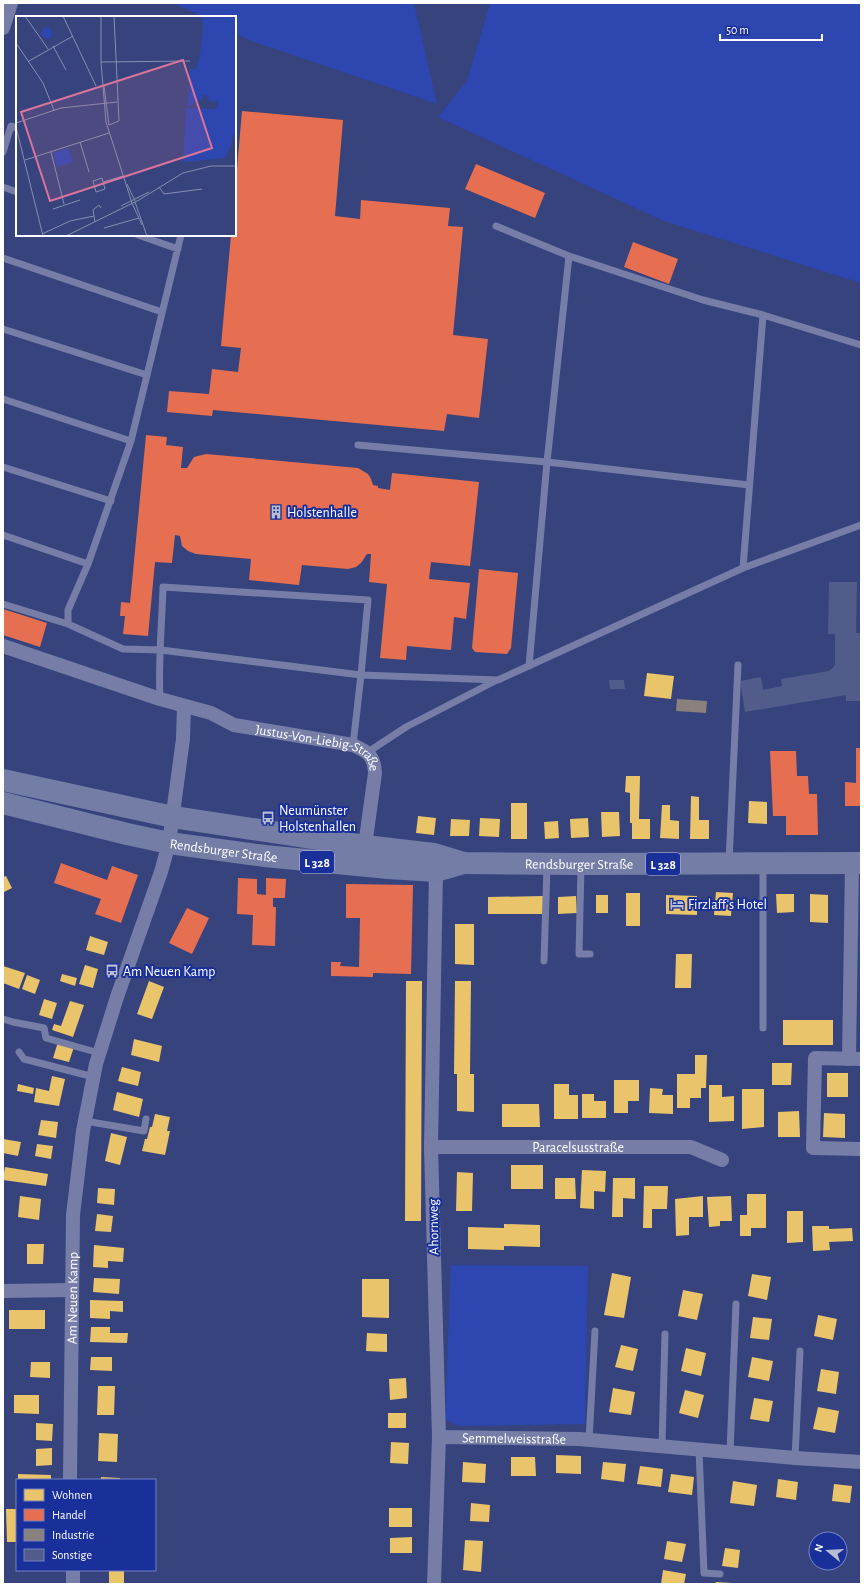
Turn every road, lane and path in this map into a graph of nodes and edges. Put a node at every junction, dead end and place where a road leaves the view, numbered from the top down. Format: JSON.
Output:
{"nodes":[{"id":1,"x":11,"y":3,"type":"edge"},
{"id":2,"x":3,"y":28,"type":"edge"},
{"id":3,"x":16,"y":128,"type":"edge"},
{"id":4,"x":3,"y":152,"type":"edge"},
{"id":5,"x":3,"y":186,"type":"edge"},
{"id":6,"x":16,"y":192,"type":"edge"},
{"id":7,"x":496,"y":226,"type":"dead end"},
{"id":8,"x":141,"y":236,"type":"edge"},
{"id":9,"x":181,"y":236,"type":"edge"},
{"id":10,"x":178,"y":249,"type":"junction"},
{"id":11,"x":569,"y":256,"type":"junction"},
{"id":12,"x":3,"y":258,"type":"edge"},
{"id":13,"x":162,"y":312,"type":"junction"},
{"id":14,"x":763,"y":315,"type":"junction"},
{"id":15,"x":3,"y":329,"type":"edge"},
{"id":16,"x":861,"y":346,"type":"edge"},
{"id":17,"x":147,"y":375,"type":"junction"},
{"id":18,"x":3,"y":399,"type":"edge"},
{"id":19,"x":131,"y":441,"type":"junction"},
{"id":20,"x":358,"y":445,"type":"dead end"},
{"id":21,"x":547,"y":462,"type":"junction"},
{"id":22,"x":3,"y":467,"type":"edge"},
{"id":23,"x":749,"y":485,"type":"junction"},
{"id":24,"x":111,"y":501,"type":"junction"},
{"id":25,"x":861,"y":525,"type":"edge"},
{"id":26,"x":3,"y":535,"type":"edge"},
{"id":27,"x":88,"y":564,"type":"junction"},
{"id":28,"x":743,"y":568,"type":"junction"},
{"id":29,"x":3,"y":604,"type":"edge"},
{"id":30,"x":68,"y":624,"type":"junction"},
{"id":31,"x":3,"y":646,"type":"edge"},
{"id":32,"x":161,"y":650,"type":"junction"},
{"id":33,"x":738,"y":665,"type":"dead end"},
{"id":34,"x":529,"y":666,"type":"junction"},
{"id":35,"x":361,"y":675,"type":"junction"},
{"id":36,"x":498,"y":680,"type":"junction"},
{"id":37,"x":160,"y":699,"type":"junction"},
{"id":38,"x":184,"y":706,"type":"junction"},
{"id":39,"x":353,"y":745,"type":"junction"},
{"id":40,"x":368,"y":752,"type":"junction"},
{"id":41,"x":3,"y":780,"type":"edge"},
{"id":42,"x":3,"y":802,"type":"edge"},
{"id":43,"x":173,"y":817,"type":"junction"},
{"id":44,"x":169,"y":843,"type":"junction"},
{"id":45,"x":365,"y":846,"type":"junction"},
{"id":46,"x":331,"y":863,"type":"junction"},
{"id":47,"x":464,"y":863,"type":"junction"},
{"id":48,"x":547,"y":864,"type":"junction"},
{"id":49,"x":581,"y":864,"type":"junction"},
{"id":50,"x":728,"y":864,"type":"junction"},
{"id":51,"x":763,"y":864,"type":"junction"},
{"id":52,"x":857,"y":864,"type":"edge"},
{"id":53,"x":388,"y":868,"type":"junction"},
{"id":54,"x":436,"y":871,"type":"junction"},
{"id":55,"x":590,"y":954,"type":"dead end"},
{"id":56,"x":544,"y":961,"type":"dead end"},
{"id":57,"x":3,"y":1019,"type":"edge"},
{"id":58,"x":763,"y":1028,"type":"dead end"},
{"id":59,"x":19,"y":1052,"type":"dead end"},
{"id":60,"x":99,"y":1053,"type":"junction"},
{"id":61,"x":855,"y":1059,"type":"edge"},
{"id":62,"x":94,"y":1077,"type":"junction"},
{"id":63,"x":146,"y":1119,"type":"dead end"},
{"id":64,"x":86,"y":1120,"type":"junction"},
{"id":65,"x":431,"y":1147,"type":"junction"},
{"id":66,"x":861,"y":1149,"type":"edge"},
{"id":67,"x":722,"y":1160,"type":"dead end"},
{"id":68,"x":72,"y":1290,"type":"junction"},
{"id":69,"x":3,"y":1291,"type":"edge"},
{"id":70,"x":736,"y":1304,"type":"dead end"},
{"id":71,"x":595,"y":1331,"type":"dead end"},
{"id":72,"x":665,"y":1334,"type":"dead end"},
{"id":73,"x":800,"y":1351,"type":"dead end"},
{"id":74,"x":439,"y":1437,"type":"junction"},
{"id":75,"x":588,"y":1440,"type":"junction"},
{"id":76,"x":662,"y":1446,"type":"junction"},
{"id":77,"x":699,"y":1450,"type":"junction"},
{"id":78,"x":730,"y":1452,"type":"junction"},
{"id":79,"x":795,"y":1458,"type":"junction"},
{"id":80,"x":861,"y":1462,"type":"edge"},
{"id":81,"x":70,"y":1479,"type":"edge"},
{"id":82,"x":73,"y":1571,"type":"edge"},
{"id":83,"x":720,"y":1574,"type":"dead end"},
{"id":84,"x":73,"y":1584,"type":"edge"},
{"id":85,"x":434,"y":1584,"type":"edge"}],
"edges":[{"from":1,"to":2,"type":"street"},
{"from":3,"to":4,"type":"lane"},
{"from":5,"to":6,"type":"lane"},
{"from":7,"to":11,"type":"lane"},
{"from":8,"to":10,"type":"lane"},
{"from":9,"to":10,"type":"lane"},
{"from":10,"to":13,"type":"lane"},
{"from":11,"to":14,"type":"lane"},
{"from":11,"to":21,"type":"lane"},
{"from":12,"to":13,"type":"lane"},
{"from":13,"to":17,"type":"lane"},
{"from":14,"to":16,"type":"lane"},
{"from":14,"to":23,"type":"lane"},
{"from":15,"to":17,"type":"lane"},
{"from":17,"to":19,"type":"lane"},
{"from":18,"to":19,"type":"lane"},
{"from":19,"to":24,"type":"lane"},
{"from":20,"to":21,"type":"lane"},
{"from":21,"to":23,"type":"lane"},
{"from":21,"to":34,"type":"lane"},
{"from":22,"to":24,"type":"lane"},
{"from":23,"to":28,"type":"lane"},
{"from":24,"to":27,"type":"lane"},
{"from":25,"to":28,"type":"lane"},
{"from":26,"to":27,"type":"lane"},
{"from":27,"to":30,"type":"lane"},
{"from":28,"to":34,"type":"lane"},
{"from":29,"to":30,"type":"lane"},
{"from":30,"to":32,"type":"lane"},
{"from":31,"to":37,"type":"street","name":"Justus-Von-Liebig-Straße"},
{"from":32,"to":35,"type":"lane"},
{"from":32,"to":35,"type":"lane"},
{"from":32,"to":37,"type":"lane"},
{"from":33,"to":50,"type":"lane"},
{"from":34,"to":36,"type":"lane"},
{"from":35,"to":36,"type":"lane"},
{"from":35,"to":39,"type":"lane"},
{"from":36,"to":40,"type":"lane"},
{"from":37,"to":38,"type":"street","name":"Justus-Von-Liebig-Straße"},
{"from":38,"to":39,"type":"street","name":"Justus-Von-Liebig-Straße"},
{"from":38,"to":43,"type":"street"},
{"from":39,"to":40,"type":"street","name":"Justus-Von-Liebig-Straße"},
{"from":40,"to":45,"type":"street","name":"Justus-Von-Liebig-Straße"},
{"from":41,"to":43,"type":"main road","number":"L 328"},
{"from":42,"to":44,"type":"main road","number":"L 328"},
{"from":43,"to":44,"type":"street","name":"Rendsburger Straße"},
{"from":43,"to":45,"type":"main road","name":"Rendsburger Straße","number":"L 328"},
{"from":44,"to":46,"type":"main road","name":"Rendsburger Straße","number":"L 328"},
{"from":44,"to":60,"type":"street","name":"Am Neuen Kamp"},
{"from":45,"to":46,"type":"street","name":"Rendsburger Straße"},
{"from":45,"to":47,"type":"main road","name":"Rendsburger Straße","number":"L 328"},
{"from":45,"to":53,"type":"street"},
{"from":46,"to":53,"type":"main road","name":"Rendsburger Straße","number":"L 328"},
{"from":47,"to":48,"type":"main road","name":"Rendsburger Straße","number":"L 328"},
{"from":47,"to":54,"type":"main road","name":"Rendsburger Straße","number":"L 328"},
{"from":48,"to":49,"type":"main road","name":"Rendsburger Straße","number":"L 328"},
{"from":48,"to":56,"type":"lane"},
{"from":49,"to":50,"type":"main road","name":"Rendsburger Straße","number":"L 328"},
{"from":49,"to":55,"type":"lane"},
{"from":50,"to":51,"type":"main road","name":"Rendsburger Straße","number":"L 328"},
{"from":51,"to":52,"type":"main road","name":"Rendsburger Straße","number":"L 328"},
{"from":51,"to":58,"type":"lane"},
{"from":52,"to":61,"type":"street"},
{"from":53,"to":54,"type":"main road","name":"Rendsburger Straße","number":"L 328"},
{"from":54,"to":65,"type":"street","name":"Ahornweg"},
{"from":57,"to":60,"type":"lane"},
{"from":59,"to":62,"type":"lane"},
{"from":60,"to":62,"type":"street","name":"Am Neuen Kamp"},
{"from":61,"to":66,"type":"street"},
{"from":62,"to":64,"type":"street","name":"Am Neuen Kamp"},
{"from":63,"to":64,"type":"lane"},
{"from":64,"to":68,"type":"street","name":"Am Neuen Kamp"},
{"from":65,"to":67,"type":"street","name":"Paracelsusstraße"},
{"from":65,"to":74,"type":"street","name":"Ahornweg"},
{"from":68,"to":69,"type":"street"},
{"from":68,"to":81,"type":"street","name":"Am Neuen Kamp"},
{"from":70,"to":78,"type":"lane"},
{"from":71,"to":75,"type":"lane"},
{"from":72,"to":76,"type":"lane"},
{"from":73,"to":79,"type":"lane"},
{"from":74,"to":75,"type":"street","name":"Semmelweisstraße"},
{"from":74,"to":85,"type":"street","name":"Ahornweg"},
{"from":75,"to":76,"type":"street","name":"Semmelweisstraße"},
{"from":76,"to":77,"type":"street","name":"Semmelweisstraße"},
{"from":77,"to":78,"type":"street","name":"Semmelweisstraße"},
{"from":77,"to":83,"type":"lane"},
{"from":78,"to":79,"type":"street","name":"Semmelweisstraße"},
{"from":79,"to":80,"type":"street","name":"Semmelweisstraße"},
{"from":82,"to":84,"type":"street"}]}
